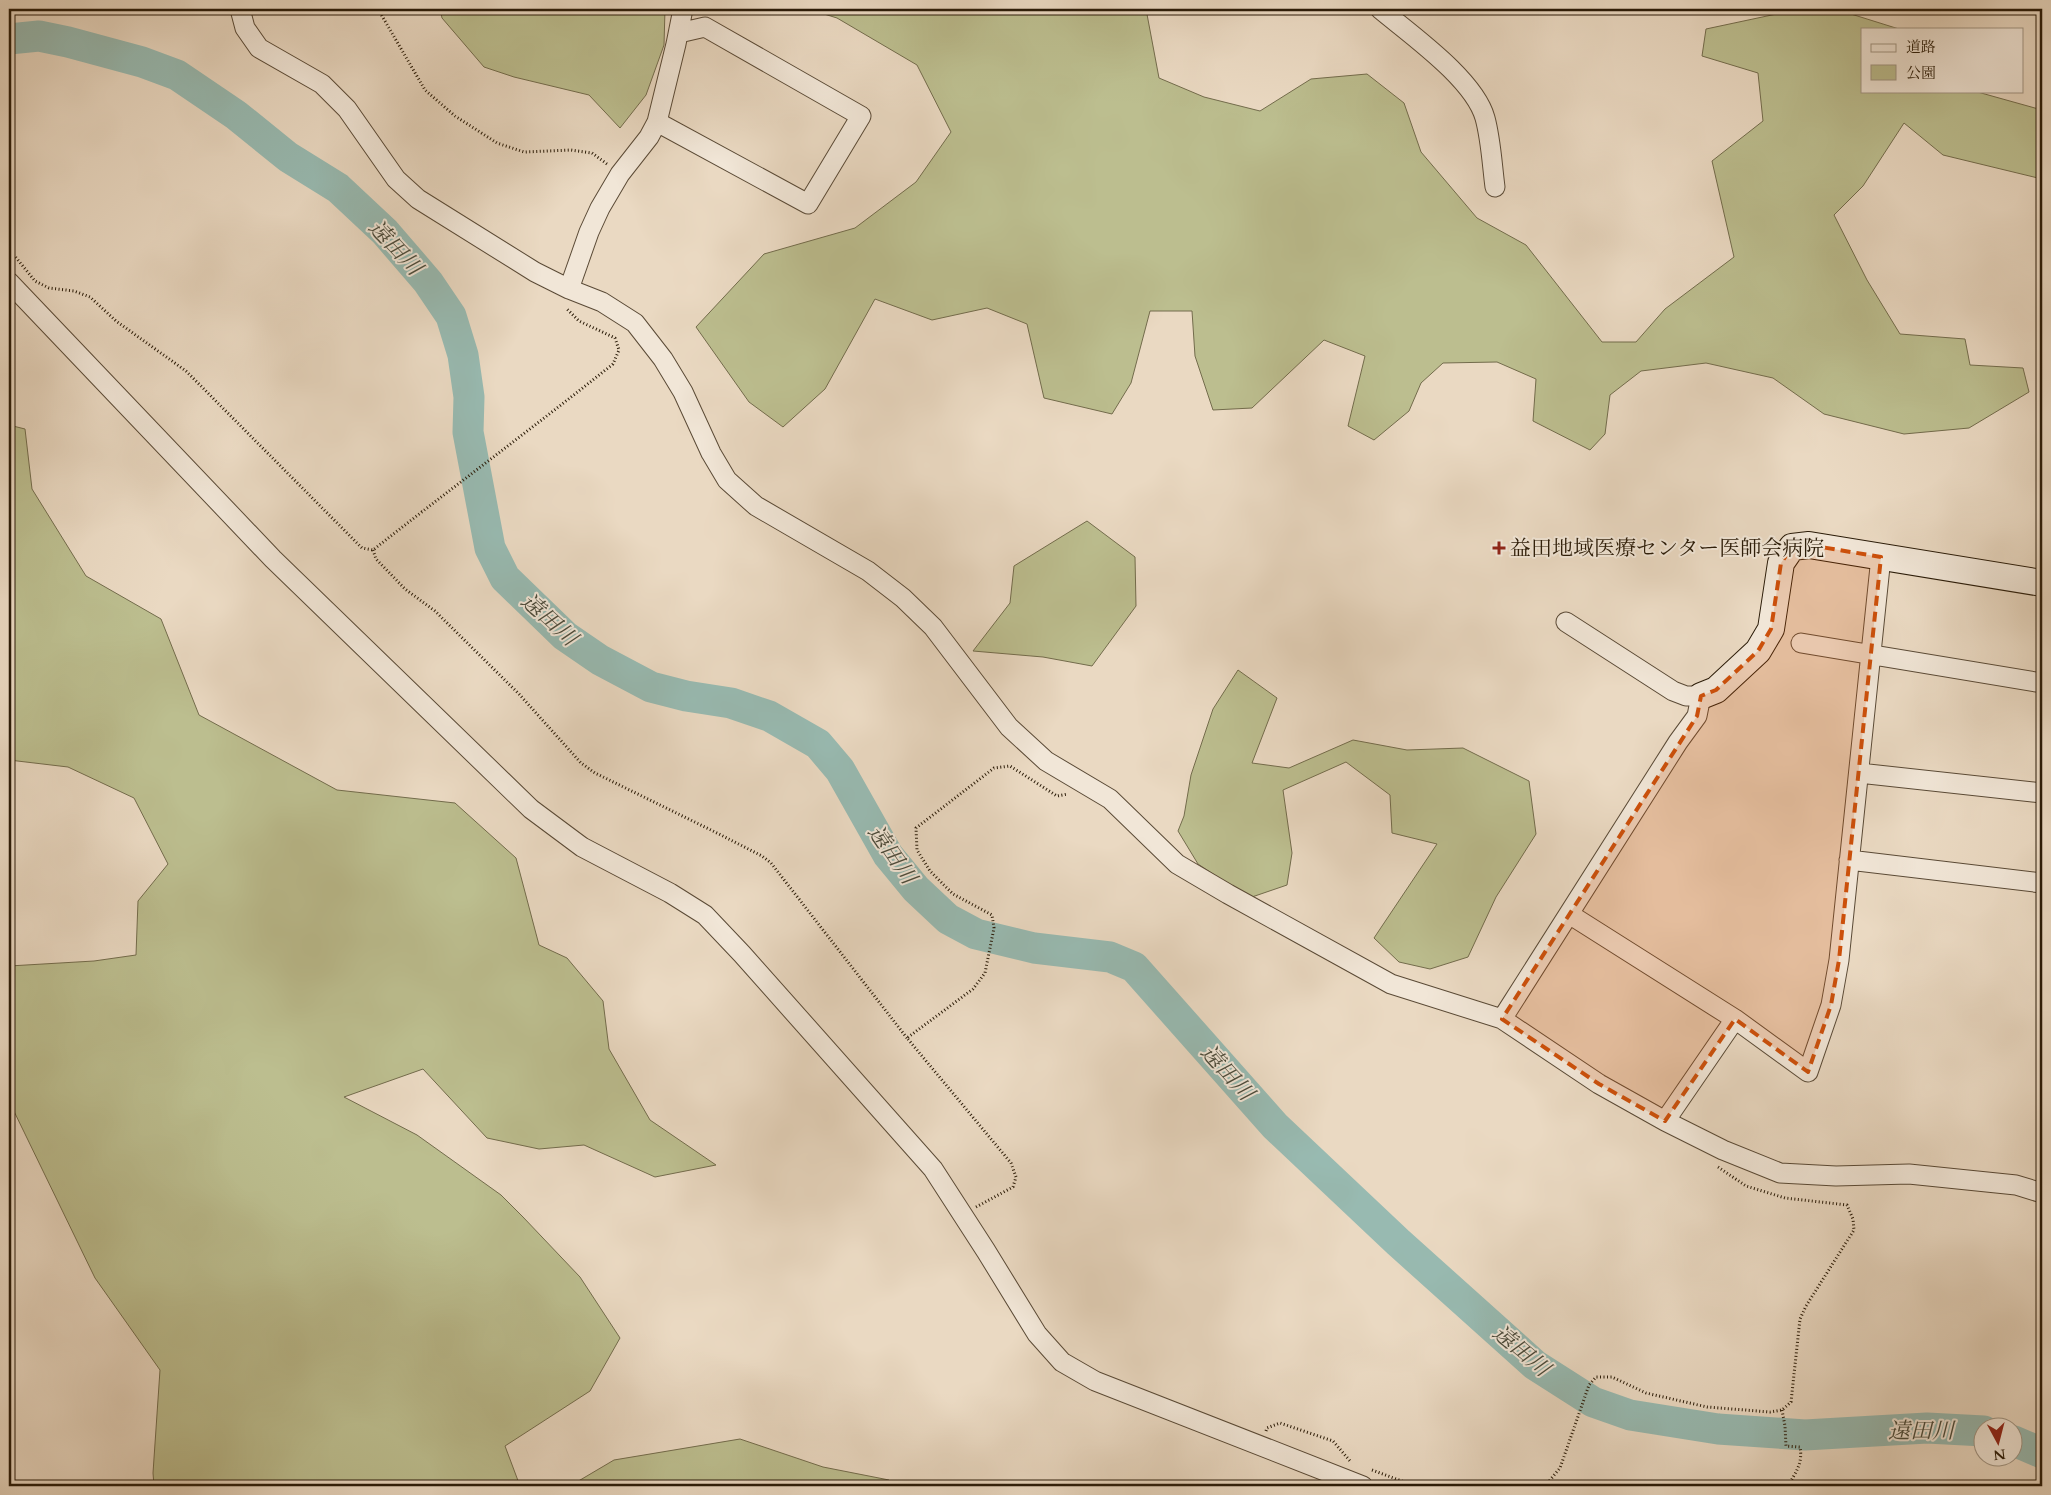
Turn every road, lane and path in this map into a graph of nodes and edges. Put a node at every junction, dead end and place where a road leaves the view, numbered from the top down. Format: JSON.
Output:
{"nodes":[{"id":1,"x":240,"y":9,"type":"edge"},
{"id":2,"x":378,"y":9,"type":"edge"},
{"id":3,"x":683,"y":9,"type":"edge"},
{"id":4,"x":1380,"y":9,"type":"edge"},
{"id":5,"x":679,"y":33,"type":"junction"},
{"id":6,"x":657,"y":122,"type":"junction"},
{"id":7,"x":620,"y":174,"type":"junction"},
{"id":8,"x":1495,"y":187,"type":"dead end"},
{"id":9,"x":9,"y":249,"type":"edge"},
{"id":10,"x":9,"y":282,"type":"edge"},
{"id":11,"x":569,"y":289,"type":"junction"},
{"id":12,"x":373,"y":550,"type":"junction"},
{"id":13,"x":1881,"y":557,"type":"junction"},
{"id":14,"x":2042,"y":583,"type":"edge"},
{"id":15,"x":1566,"y":622,"type":"dead end"},
{"id":16,"x":1801,"y":643,"type":"dead end"},
{"id":17,"x":1872,"y":654,"type":"junction"},
{"id":18,"x":2042,"y":684,"type":"edge"},
{"id":19,"x":1701,"y":696,"type":"junction"},
{"id":20,"x":1859,"y":772,"type":"junction"},
{"id":21,"x":1085,"y":784,"type":"junction"},
{"id":22,"x":2042,"y":793,"type":"edge"},
{"id":23,"x":1849,"y":860,"type":"junction"},
{"id":24,"x":2042,"y":883,"type":"edge"},
{"id":25,"x":1569,"y":914,"type":"junction"},
{"id":26,"x":1502,"y":1019,"type":"junction"},
{"id":27,"x":1736,"y":1019,"type":"junction"},
{"id":28,"x":906,"y":1038,"type":"junction"},
{"id":29,"x":1665,"y":1121,"type":"junction"},
{"id":30,"x":1723,"y":1150,"type":"junction"},
{"id":31,"x":2042,"y":1193,"type":"edge"},
{"id":32,"x":962,"y":1214,"type":"junction"},
{"id":33,"x":1782,"y":1410,"type":"junction"},
{"id":34,"x":1259,"y":1445,"type":"junction"},
{"id":35,"x":1357,"y":1463,"type":"dead end"},
{"id":36,"x":1365,"y":1467,"type":"dead end"},
{"id":37,"x":1363,"y":1486,"type":"edge"},
{"id":38,"x":1415,"y":1486,"type":"edge"},
{"id":39,"x":1545,"y":1486,"type":"edge"},
{"id":40,"x":1788,"y":1486,"type":"edge"}],
"edges":[{"from":1,"to":11,"type":"street"},
{"from":2,"to":7,"type":"path"},
{"from":3,"to":5,"type":"street"},
{"from":4,"to":8,"type":"street"},
{"from":5,"to":6,"type":"street"},
{"from":5,"to":6,"type":"street"},
{"from":6,"to":7,"type":"street"},
{"from":7,"to":11,"type":"street"},
{"from":9,"to":12,"type":"path"},
{"from":10,"to":32,"type":"street"},
{"from":11,"to":12,"type":"path"},
{"from":11,"to":21,"type":"street"},
{"from":12,"to":28,"type":"path"},
{"from":13,"to":14,"type":"street"},
{"from":13,"to":17,"type":"street"},
{"from":13,"to":19,"type":"street"},
{"from":15,"to":19,"type":"street"},
{"from":16,"to":17,"type":"street"},
{"from":17,"to":18,"type":"street"},
{"from":17,"to":20,"type":"street"},
{"from":19,"to":25,"type":"street"},
{"from":20,"to":22,"type":"street"},
{"from":20,"to":23,"type":"street"},
{"from":21,"to":26,"type":"street"},
{"from":21,"to":28,"type":"path"},
{"from":23,"to":24,"type":"street"},
{"from":23,"to":27,"type":"street"},
{"from":25,"to":26,"type":"street"},
{"from":25,"to":27,"type":"street"},
{"from":26,"to":29,"type":"street"},
{"from":27,"to":29,"type":"street"},
{"from":28,"to":32,"type":"path"},
{"from":29,"to":30,"type":"street"},
{"from":30,"to":31,"type":"street"},
{"from":30,"to":33,"type":"path"},
{"from":32,"to":34,"type":"street"},
{"from":33,"to":39,"type":"path"},
{"from":33,"to":40,"type":"path"},
{"from":34,"to":35,"type":"path"},
{"from":34,"to":37,"type":"street"},
{"from":36,"to":38,"type":"path"}]}
